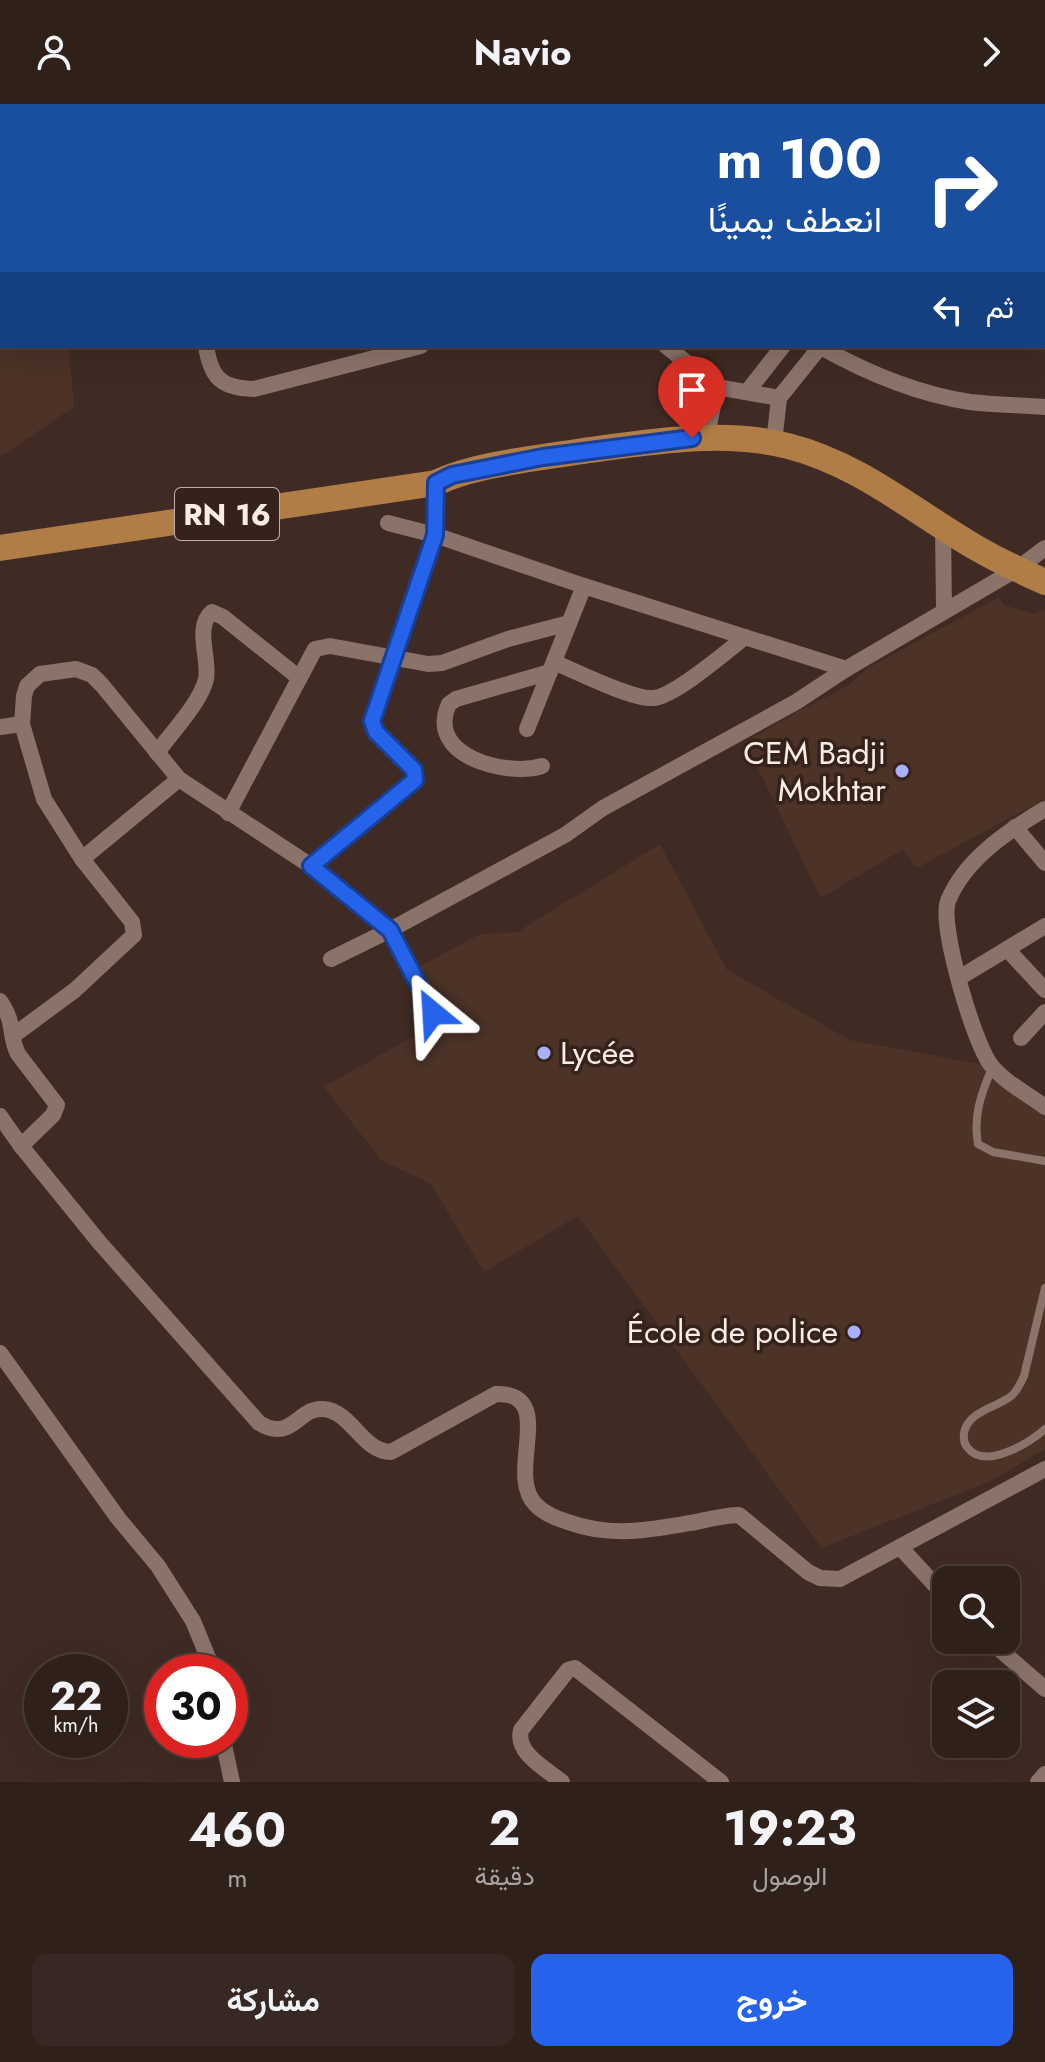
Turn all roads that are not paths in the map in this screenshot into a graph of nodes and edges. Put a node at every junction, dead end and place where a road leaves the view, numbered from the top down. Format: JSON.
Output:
{"nodes":[{"id":1,"x":206,"y":348,"type":"edge"},
{"id":2,"x":413,"y":348,"type":"edge"},
{"id":3,"x":668,"y":348,"type":"edge"},
{"id":4,"x":781,"y":348,"type":"edge"},
{"id":5,"x":818,"y":348,"type":"edge"},
{"id":6,"x":824,"y":348,"type":"edge"},
{"id":7,"x":717,"y":387,"type":"junction"},
{"id":8,"x":747,"y":392,"type":"junction"},
{"id":9,"x":779,"y":398,"type":"junction"},
{"id":10,"x":1045,"y":407,"type":"edge"},
{"id":11,"x":706,"y":439,"type":"junction"},
{"id":12,"x":774,"y":443,"type":"junction"},
{"id":13,"x":440,"y":477,"type":"junction"},
{"id":14,"x":388,"y":523,"type":"dead end"},
{"id":15,"x":943,"y":528,"type":"junction"},
{"id":16,"x":0,"y":531,"type":"edge"},
{"id":17,"x":435,"y":535,"type":"junction"},
{"id":18,"x":0,"y":548,"type":"edge"},
{"id":19,"x":1045,"y":548,"type":"edge"},
{"id":20,"x":1017,"y":569,"type":"junction"},
{"id":21,"x":1045,"y":582,"type":"edge"},
{"id":22,"x":584,"y":586,"type":"junction"},
{"id":23,"x":944,"y":610,"type":"junction"},
{"id":24,"x":569,"y":623,"type":"junction"},
{"id":25,"x":745,"y":637,"type":"junction"},
{"id":26,"x":393,"y":657,"type":"junction"},
{"id":27,"x":552,"y":667,"type":"junction"},
{"id":28,"x":846,"y":669,"type":"junction"},
{"id":29,"x":298,"y":677,"type":"junction"},
{"id":30,"x":22,"y":724,"type":"junction"},
{"id":31,"x":0,"y":727,"type":"edge"},
{"id":32,"x":527,"y":729,"type":"dead end"},
{"id":33,"x":157,"y":753,"type":"junction"},
{"id":34,"x":542,"y":766,"type":"dead end"},
{"id":35,"x":179,"y":779,"type":"junction"},
{"id":36,"x":1045,"y":809,"type":"edge"},
{"id":37,"x":228,"y":813,"type":"junction"},
{"id":38,"x":1015,"y":827,"type":"junction"},
{"id":39,"x":82,"y":859,"type":"junction"},
{"id":40,"x":1045,"y":863,"type":"edge"},
{"id":41,"x":311,"y":866,"type":"junction"},
{"id":42,"x":1045,"y":926,"type":"edge"},
{"id":43,"x":390,"y":930,"type":"junction"},
{"id":44,"x":1007,"y":949,"type":"junction"},
{"id":45,"x":331,"y":959,"type":"dead end"},
{"id":46,"x":959,"y":978,"type":"junction"},
{"id":47,"x":1045,"y":990,"type":"edge"},
{"id":48,"x":0,"y":1001,"type":"edge"},
{"id":49,"x":1045,"y":1012,"type":"edge"},
{"id":50,"x":433,"y":1013,"type":"dead end"},
{"id":51,"x":14,"y":1035,"type":"junction"},
{"id":52,"x":1021,"y":1038,"type":"dead end"},
{"id":53,"x":992,"y":1067,"type":"junction"},
{"id":54,"x":1045,"y":1107,"type":"edge"},
{"id":55,"x":0,"y":1116,"type":"edge"},
{"id":56,"x":21,"y":1146,"type":"junction"},
{"id":57,"x":1045,"y":1161,"type":"edge"},
{"id":58,"x":1045,"y":1288,"type":"edge"},
{"id":59,"x":0,"y":1353,"type":"edge"},
{"id":60,"x":1045,"y":1429,"type":"edge"},
{"id":61,"x":1045,"y":1469,"type":"edge"},
{"id":62,"x":900,"y":1547,"type":"junction"},
{"id":63,"x":932,"y":1582,"type":"edge"},
{"id":64,"x":207,"y":1654,"type":"edge"},
{"id":65,"x":1005,"y":1654,"type":"edge"},
{"id":66,"x":1045,"y":1689,"type":"edge"},
{"id":67,"x":227,"y":1758,"type":"edge"},
{"id":68,"x":1045,"y":1774,"type":"edge"},
{"id":69,"x":232,"y":1782,"type":"edge"},
{"id":70,"x":562,"y":1782,"type":"edge"},
{"id":71,"x":721,"y":1782,"type":"edge"},
{"id":72,"x":1038,"y":1782,"type":"edge"}],
"edges":[{"from":1,"to":2,"type":"street"},
{"from":3,"to":7,"type":"street"},
{"from":4,"to":8,"type":"street"},
{"from":5,"to":9,"type":"street"},
{"from":6,"to":10,"type":"street"},
{"from":7,"to":8,"type":"street"},
{"from":7,"to":11,"type":"street"},
{"from":8,"to":9,"type":"street"},
{"from":9,"to":12,"type":"street"},
{"from":11,"to":12,"type":"main road","number":"RN 16"},
{"from":11,"to":13,"type":"main road","number":"RN 16"},
{"from":12,"to":15,"type":"main road","number":"RN 16"},
{"from":13,"to":16,"type":"main road","number":"RN 16"},
{"from":13,"to":17,"type":"street"},
{"from":13,"to":18,"type":"main road","number":"RN 16"},
{"from":14,"to":17,"type":"street"},
{"from":15,"to":20,"type":"main road","number":"RN 16"},
{"from":15,"to":23,"type":"street"},
{"from":17,"to":22,"type":"street"},
{"from":17,"to":26,"type":"street"},
{"from":19,"to":20,"type":"street"},
{"from":20,"to":21,"type":"main road","number":"RN 16"},
{"from":20,"to":23,"type":"street"},
{"from":22,"to":24,"type":"street"},
{"from":22,"to":25,"type":"street"},
{"from":23,"to":28,"type":"street"},
{"from":24,"to":26,"type":"street"},
{"from":24,"to":27,"type":"street"},
{"from":25,"to":27,"type":"street"},
{"from":25,"to":28,"type":"street"},
{"from":26,"to":29,"type":"street"},
{"from":26,"to":41,"type":"street"},
{"from":27,"to":32,"type":"street"},
{"from":27,"to":34,"type":"street"},
{"from":28,"to":43,"type":"street"},
{"from":29,"to":33,"type":"street"},
{"from":29,"to":37,"type":"street"},
{"from":30,"to":31,"type":"street"},
{"from":30,"to":33,"type":"street"},
{"from":30,"to":39,"type":"street"},
{"from":33,"to":35,"type":"street"},
{"from":35,"to":37,"type":"street"},
{"from":35,"to":39,"type":"street"},
{"from":36,"to":38,"type":"street"},
{"from":37,"to":41,"type":"street"},
{"from":38,"to":40,"type":"street"},
{"from":38,"to":46,"type":"street"},
{"from":39,"to":51,"type":"street"},
{"from":41,"to":43,"type":"street"},
{"from":42,"to":44,"type":"street"},
{"from":43,"to":45,"type":"street"},
{"from":43,"to":50,"type":"street"},
{"from":44,"to":46,"type":"street"},
{"from":44,"to":47,"type":"street"},
{"from":46,"to":53,"type":"street"},
{"from":48,"to":51,"type":"street"},
{"from":49,"to":52,"type":"street"},
{"from":51,"to":56,"type":"street"},
{"from":53,"to":54,"type":"street"},
{"from":53,"to":57,"type":"lane"},
{"from":55,"to":56,"type":"street"},
{"from":56,"to":62,"type":"street"},
{"from":58,"to":60,"type":"lane"},
{"from":59,"to":64,"type":"street"},
{"from":61,"to":62,"type":"street"},
{"from":62,"to":63,"type":"street"},
{"from":65,"to":66,"type":"street"},
{"from":67,"to":69,"type":"street"},
{"from":68,"to":72,"type":"street"},
{"from":70,"to":71,"type":"street"}]}
